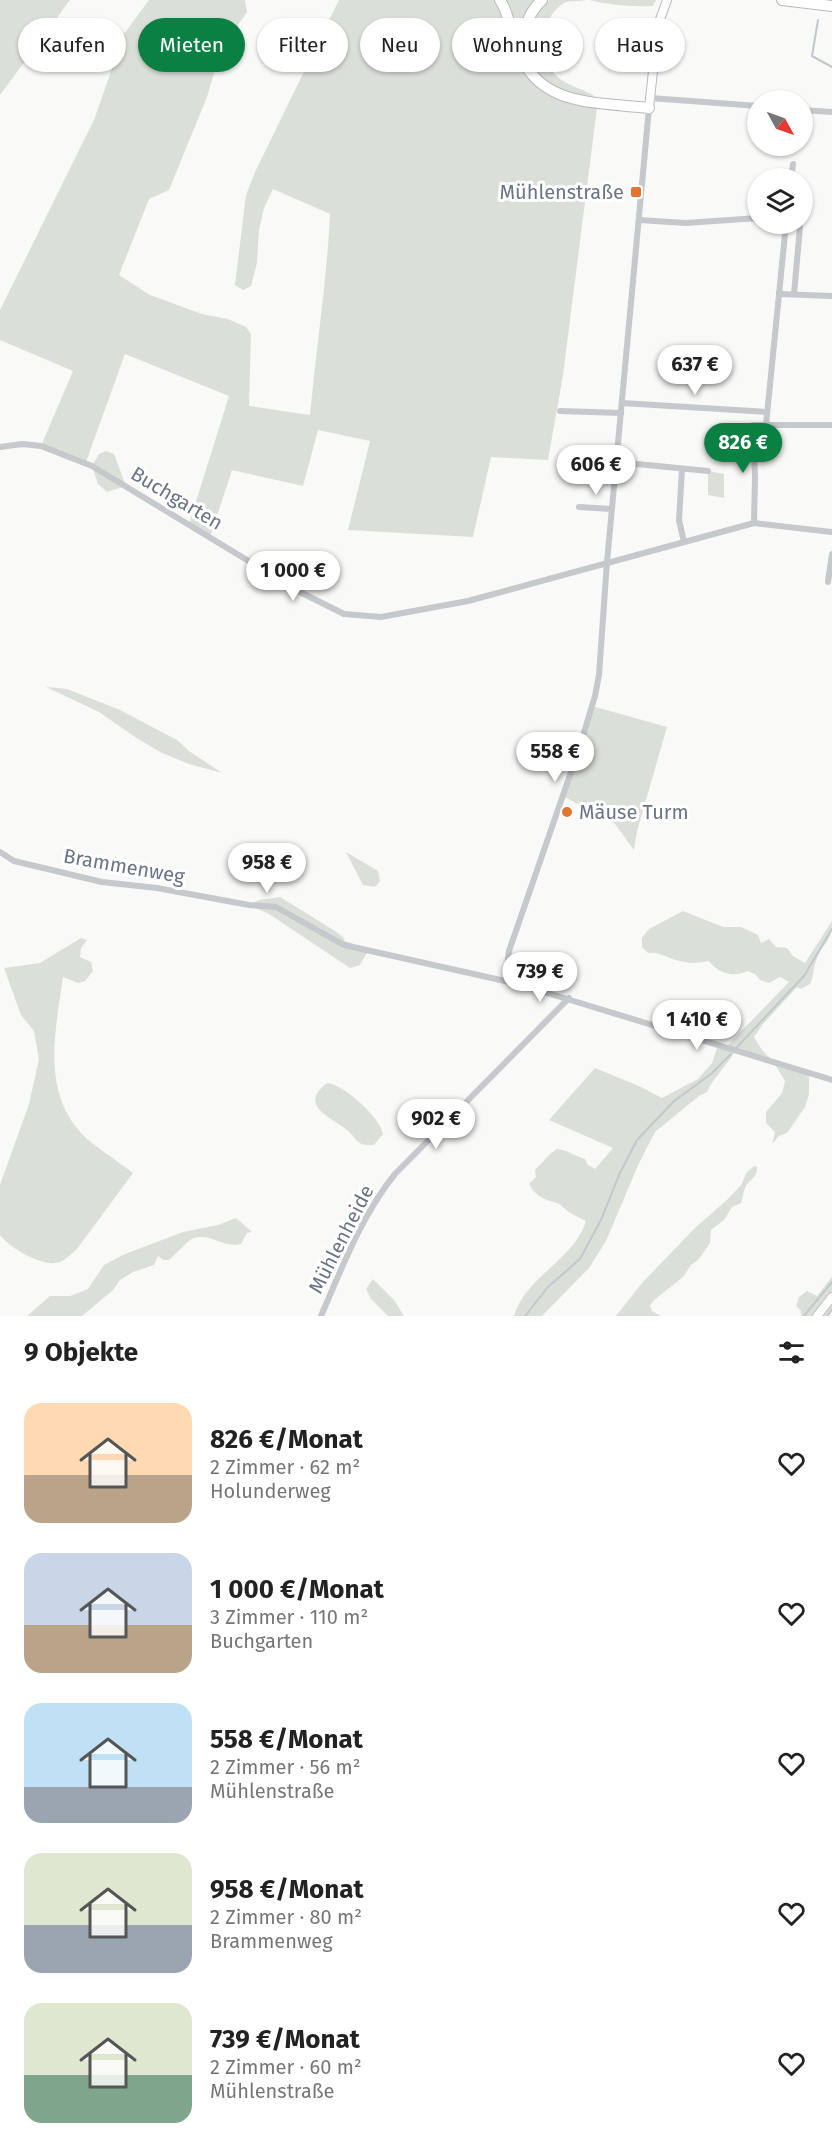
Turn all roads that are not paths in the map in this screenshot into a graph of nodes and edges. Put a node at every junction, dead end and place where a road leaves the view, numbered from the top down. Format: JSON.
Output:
{"nodes":[{"id":1,"x":500,"y":0,"type":"edge"},
{"id":2,"x":542,"y":0,"type":"edge"},
{"id":3,"x":667,"y":0,"type":"edge"},
{"id":4,"x":782,"y":0,"type":"edge"},
{"id":5,"x":832,"y":6,"type":"edge"},
{"id":6,"x":509,"y":18,"type":"edge"},
{"id":7,"x":528,"y":18,"type":"edge"},
{"id":8,"x":530,"y":72,"type":"edge"},
{"id":9,"x":650,"y":103,"type":"junction"},
{"id":10,"x":747,"y":106,"type":"edge"},
{"id":11,"x":813,"y":111,"type":"edge"},
{"id":12,"x":832,"y":112,"type":"edge"},
{"id":13,"x":793,"y":164,"type":"dead end"},
{"id":14,"x":792,"y":168,"type":"edge"},
{"id":15,"x":639,"y":219,"type":"junction"},
{"id":16,"x":747,"y":219,"type":"edge"},
{"id":17,"x":786,"y":234,"type":"edge"},
{"id":18,"x":799,"y":234,"type":"edge"},
{"id":19,"x":779,"y":294,"type":"junction"},
{"id":20,"x":794,"y":294,"type":"junction"},
{"id":21,"x":832,"y":296,"type":"edge"},
{"id":22,"x":622,"y":403,"type":"junction"},
{"id":23,"x":560,"y":411,"type":"dead end"},
{"id":24,"x":768,"y":412,"type":"junction"},
{"id":25,"x":621,"y":413,"type":"junction"},
{"id":26,"x":766,"y":424,"type":"junction"},
{"id":27,"x":832,"y":425,"type":"edge"},
{"id":28,"x":0,"y":447,"type":"edge"},
{"id":29,"x":586,"y":459,"type":"dead end"},
{"id":30,"x":617,"y":463,"type":"junction"},
{"id":31,"x":682,"y":469,"type":"junction"},
{"id":32,"x":708,"y":471,"type":"dead end"},
{"id":33,"x":579,"y":507,"type":"dead end"},
{"id":34,"x":611,"y":509,"type":"junction"},
{"id":35,"x":754,"y":523,"type":"junction"},
{"id":36,"x":832,"y":532,"type":"edge"},
{"id":37,"x":684,"y":542,"type":"junction"},
{"id":38,"x":832,"y":554,"type":"edge"},
{"id":39,"x":607,"y":562,"type":"junction"},
{"id":40,"x":828,"y":582,"type":"dead end"},
{"id":41,"x":0,"y":852,"type":"edge"},
{"id":42,"x":518,"y":984,"type":"junction"},
{"id":43,"x":569,"y":999,"type":"junction"},
{"id":44,"x":832,"y":1080,"type":"edge"},
{"id":45,"x":832,"y":1297,"type":"edge"},
{"id":46,"x":321,"y":1316,"type":"edge"},
{"id":47,"x":817,"y":1316,"type":"edge"}],
"edges":[{"from":1,"to":6,"type":"highway"},
{"from":2,"to":7,"type":"highway"},
{"from":3,"to":9,"type":"street"},
{"from":4,"to":5,"type":"highway"},
{"from":8,"to":9,"type":"highway"},
{"from":9,"to":10,"type":"street"},
{"from":9,"to":15,"type":"street"},
{"from":11,"to":12,"type":"street"},
{"from":13,"to":14,"type":"street"},
{"from":15,"to":16,"type":"street"},
{"from":15,"to":22,"type":"street"},
{"from":17,"to":19,"type":"street"},
{"from":18,"to":20,"type":"street"},
{"from":19,"to":20,"type":"street"},
{"from":19,"to":24,"type":"street"},
{"from":20,"to":21,"type":"street"},
{"from":22,"to":24,"type":"street"},
{"from":22,"to":25,"type":"street"},
{"from":23,"to":25,"type":"street"},
{"from":24,"to":26,"type":"street"},
{"from":25,"to":30,"type":"street"},
{"from":26,"to":27,"type":"street"},
{"from":26,"to":35,"type":"street"},
{"from":28,"to":39,"type":"street","name":"Buchgarten"},
{"from":29,"to":30,"type":"street"},
{"from":30,"to":31,"type":"street"},
{"from":30,"to":34,"type":"street"},
{"from":31,"to":32,"type":"street"},
{"from":31,"to":37,"type":"street"},
{"from":33,"to":34,"type":"street"},
{"from":34,"to":39,"type":"street"},
{"from":35,"to":36,"type":"street"},
{"from":35,"to":37,"type":"street","name":"Buchgarten"},
{"from":37,"to":39,"type":"street","name":"Buchgarten"},
{"from":38,"to":40,"type":"street"},
{"from":39,"to":42,"type":"street"},
{"from":41,"to":42,"type":"street","name":"Brammenweg"},
{"from":42,"to":43,"type":"street"},
{"from":43,"to":44,"type":"street"},
{"from":43,"to":46,"type":"street","name":"Mühlenheide"},
{"from":45,"to":47,"type":"street"}]}
